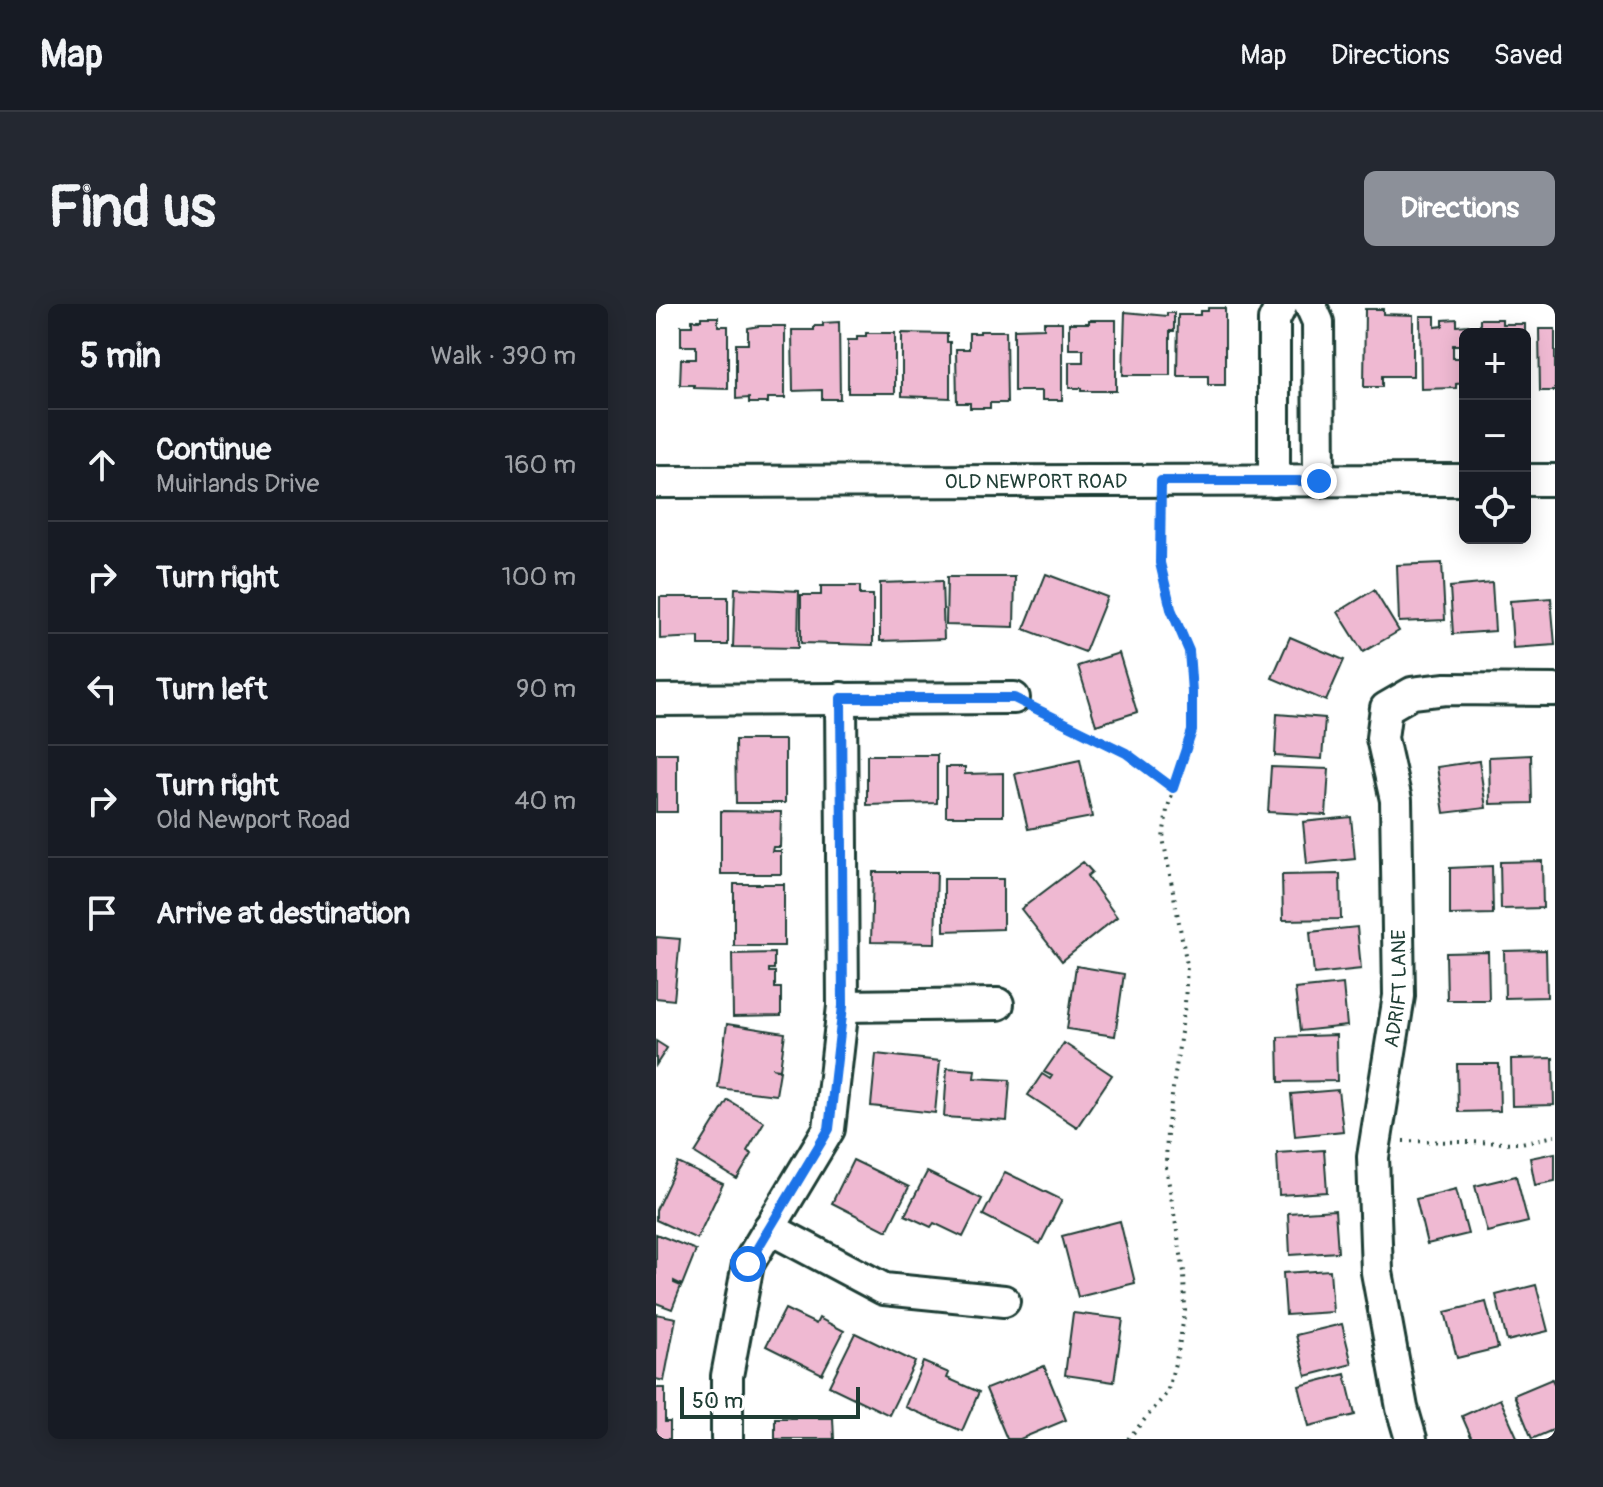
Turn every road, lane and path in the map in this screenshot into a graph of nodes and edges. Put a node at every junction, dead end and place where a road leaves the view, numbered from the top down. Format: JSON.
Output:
{"nodes":[{"id":1,"x":1282,"y":304,"type":"edge"},
{"id":2,"x":1310,"y":304,"type":"edge"},
{"id":3,"x":1459,"y":480,"type":"edge"},
{"id":4,"x":1531,"y":480,"type":"edge"},
{"id":5,"x":1555,"y":480,"type":"edge"},
{"id":6,"x":1161,"y":481,"type":"junction"},
{"id":7,"x":1274,"y":481,"type":"junction"},
{"id":8,"x":1319,"y":481,"type":"junction"},
{"id":9,"x":656,"y":482,"type":"edge"},
{"id":10,"x":1555,"y":690,"type":"edge"},
{"id":11,"x":841,"y":698,"type":"junction"},
{"id":12,"x":1014,"y":698,"type":"joint"},
{"id":13,"x":656,"y":700,"type":"edge"},
{"id":14,"x":1173,"y":788,"type":"junction"},
{"id":15,"x":998,"y":1004,"type":"dead end"},
{"id":16,"x":843,"y":1006,"type":"junction"},
{"id":17,"x":1555,"y":1136,"type":"edge"},
{"id":18,"x":1403,"y":1141,"type":"dead end"},
{"id":19,"x":769,"y":1228,"type":"junction"},
{"id":20,"x":1004,"y":1301,"type":"dead end"},
{"id":21,"x":727,"y":1439,"type":"edge"},
{"id":22,"x":1128,"y":1439,"type":"edge"},
{"id":23,"x":1411,"y":1439,"type":"edge"}],
"edges":[{"from":1,"to":7,"type":"street"},
{"from":2,"to":8,"type":"street"},
{"from":3,"to":8,"type":"street","name":"OLD NEWPORT ROAD"},
{"from":4,"to":5,"type":"street"},
{"from":6,"to":7,"type":"street","name":"OLD NEWPORT ROAD"},
{"from":6,"to":9,"type":"street","name":"OLD NEWPORT ROAD"},
{"from":6,"to":14,"type":"path"},
{"from":7,"to":8,"type":"street","name":"OLD NEWPORT ROAD"},
{"from":10,"to":23,"type":"street","name":"ADRIFT LANE"},
{"from":11,"to":12,"type":"street"},
{"from":11,"to":13,"type":"street"},
{"from":11,"to":16,"type":"street"},
{"from":12,"to":14,"type":"path"},
{"from":14,"to":22,"type":"path"},
{"from":15,"to":16,"type":"street"},
{"from":16,"to":19,"type":"street"},
{"from":17,"to":18,"type":"path"},
{"from":19,"to":20,"type":"street"},
{"from":19,"to":21,"type":"street"}]}
